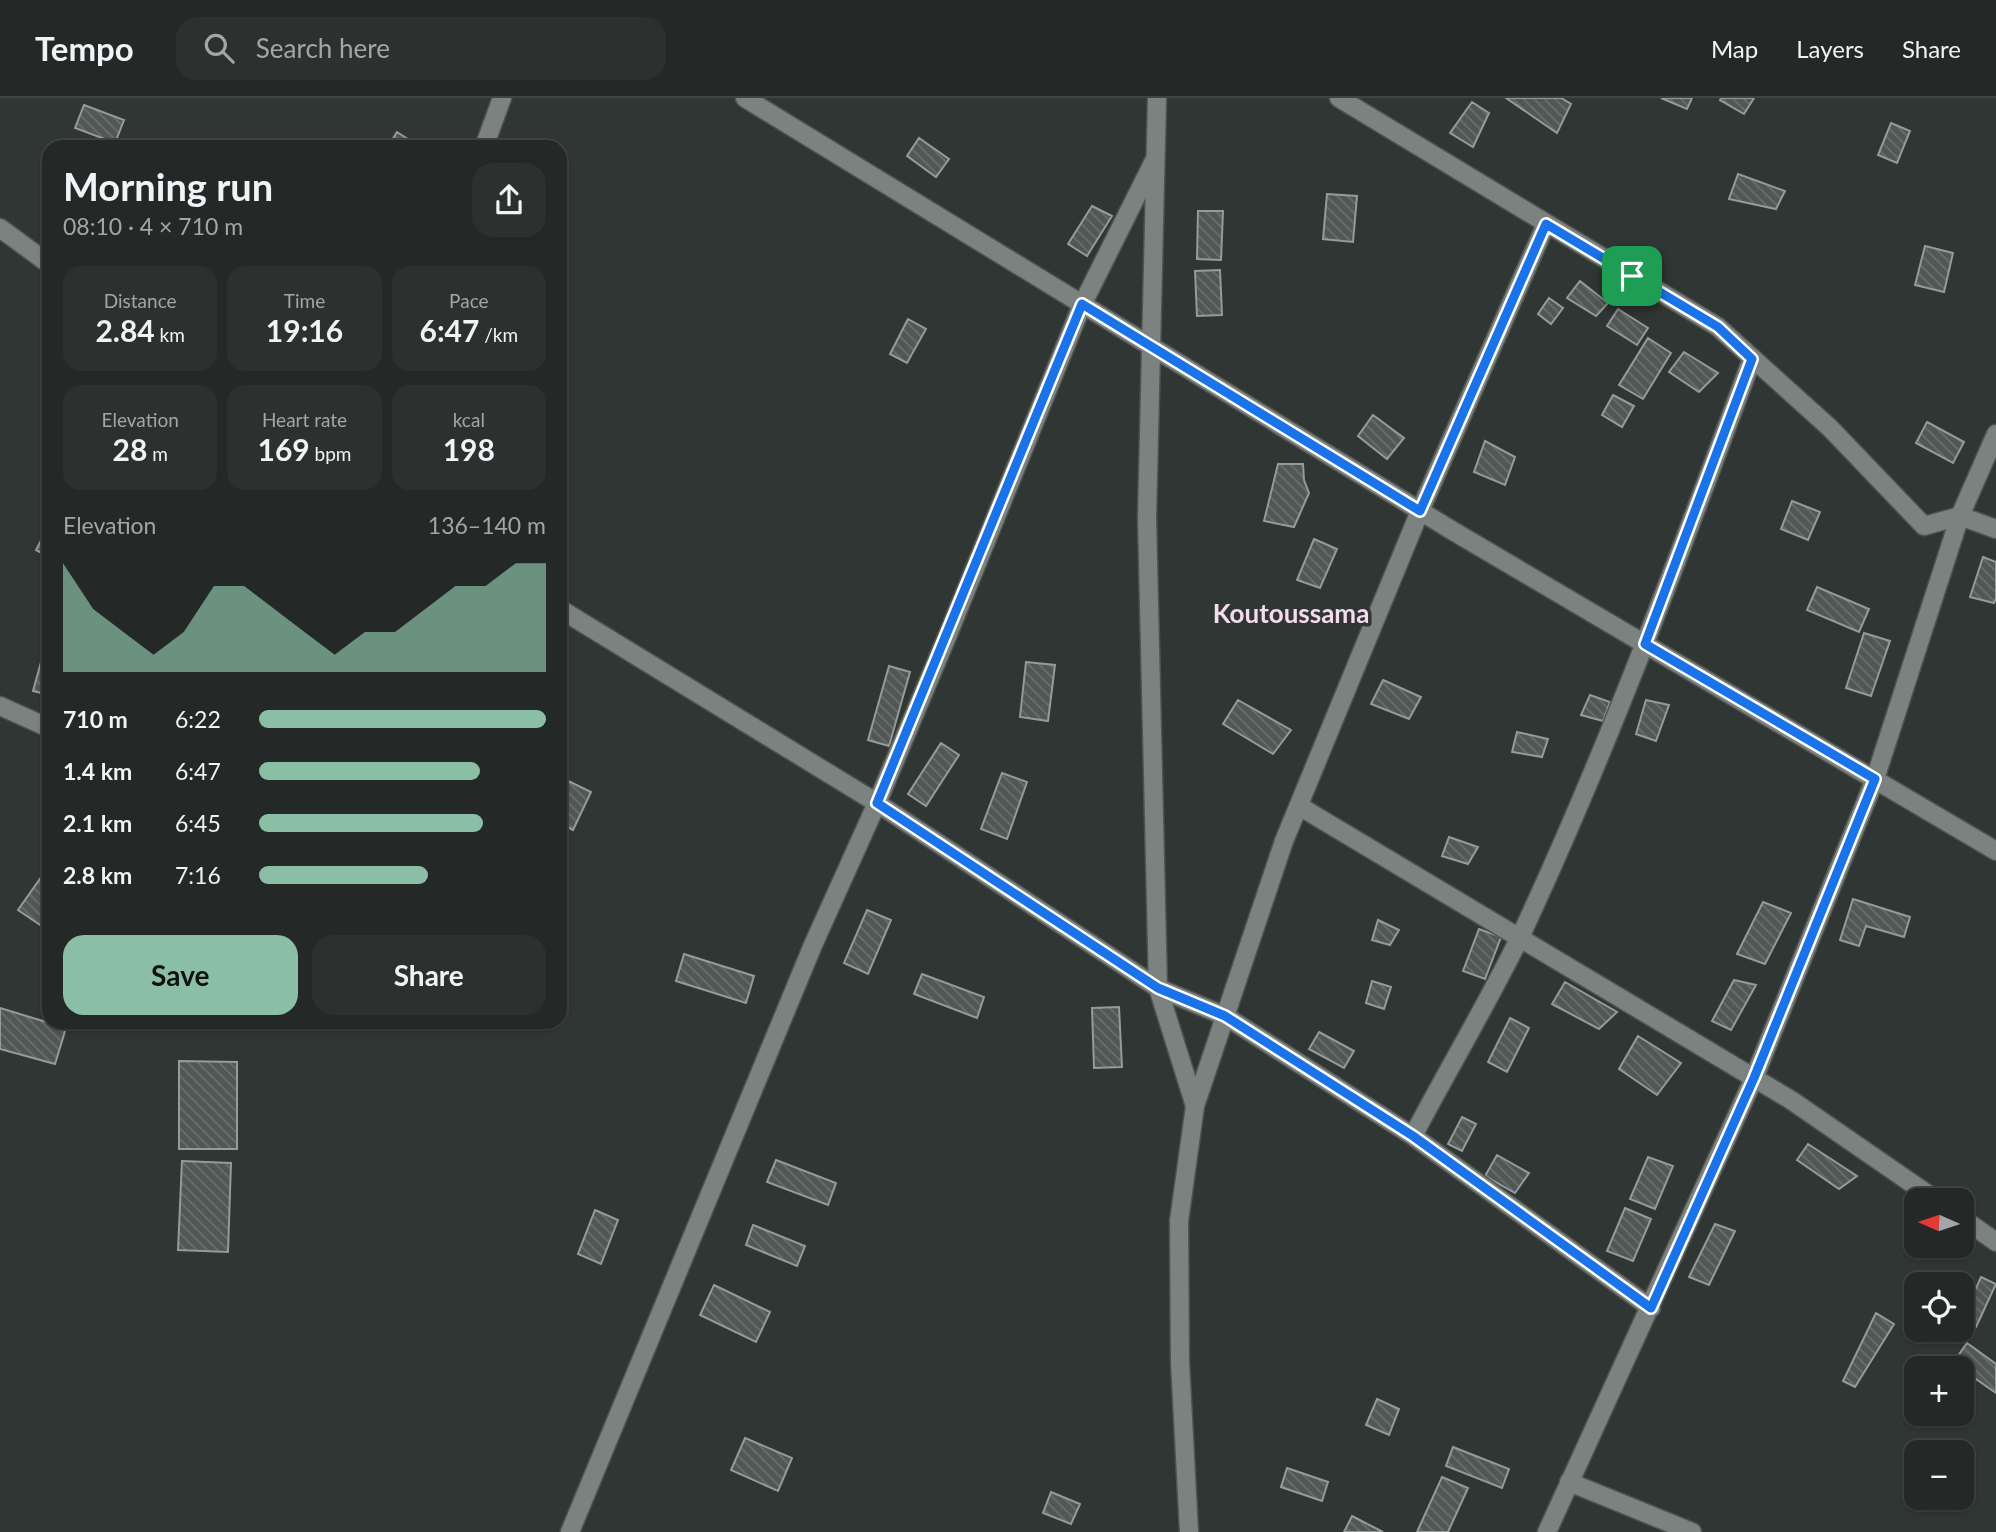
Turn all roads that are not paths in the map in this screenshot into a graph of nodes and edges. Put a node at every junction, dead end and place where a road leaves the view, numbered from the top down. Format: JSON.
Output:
{"nodes":[{"id":1,"x":502,"y":98,"type":"edge"},
{"id":2,"x":745,"y":98,"type":"edge"},
{"id":3,"x":1157,"y":98,"type":"edge"},
{"id":4,"x":1339,"y":98,"type":"edge"},
{"id":5,"x":487,"y":140,"type":"edge"},
{"id":6,"x":1155,"y":159,"type":"junction"},
{"id":7,"x":1546,"y":224,"type":"junction"},
{"id":8,"x":0,"y":228,"type":"edge"},
{"id":9,"x":42,"y":259,"type":"edge"},
{"id":10,"x":1082,"y":304,"type":"junction"},
{"id":11,"x":1151,"y":347,"type":"junction"},
{"id":12,"x":1752,"y":359,"type":"junction"},
{"id":13,"x":1996,"y":434,"type":"edge"},
{"id":14,"x":1420,"y":511,"type":"junction"},
{"id":15,"x":1960,"y":516,"type":"junction"},
{"id":16,"x":1996,"y":529,"type":"edge"},
{"id":17,"x":567,"y":613,"type":"edge"},
{"id":18,"x":1645,"y":644,"type":"junction"},
{"id":19,"x":0,"y":706,"type":"edge"},
{"id":20,"x":42,"y":725,"type":"edge"},
{"id":21,"x":1875,"y":779,"type":"junction"},
{"id":22,"x":877,"y":803,"type":"junction"},
{"id":23,"x":1299,"y":806,"type":"junction"},
{"id":24,"x":1996,"y":851,"type":"edge"},
{"id":25,"x":1520,"y":937,"type":"junction"},
{"id":26,"x":1158,"y":988,"type":"junction"},
{"id":27,"x":1225,"y":1016,"type":"junction"},
{"id":28,"x":1754,"y":1078,"type":"junction"},
{"id":29,"x":1195,"y":1106,"type":"junction"},
{"id":30,"x":1413,"y":1136,"type":"junction"},
{"id":31,"x":1919,"y":1188,"type":"edge"},
{"id":32,"x":1974,"y":1226,"type":"edge"},
{"id":33,"x":1996,"y":1242,"type":"edge"},
{"id":34,"x":1651,"y":1308,"type":"junction"},
{"id":35,"x":1569,"y":1482,"type":"junction"},
{"id":36,"x":570,"y":1532,"type":"edge"},
{"id":37,"x":1189,"y":1532,"type":"edge"},
{"id":38,"x":1546,"y":1532,"type":"edge"},
{"id":39,"x":1692,"y":1532,"type":"edge"}],
"edges":[{"from":1,"to":5,"type":"street"},
{"from":2,"to":10,"type":"street"},
{"from":3,"to":6,"type":"street"},
{"from":4,"to":7,"type":"street"},
{"from":6,"to":10,"type":"street"},
{"from":6,"to":11,"type":"street"},
{"from":7,"to":12,"type":"street"},
{"from":7,"to":14,"type":"street"},
{"from":8,"to":9,"type":"street"},
{"from":10,"to":11,"type":"street"},
{"from":10,"to":22,"type":"street"},
{"from":11,"to":14,"type":"street"},
{"from":11,"to":26,"type":"street"},
{"from":12,"to":15,"type":"street"},
{"from":12,"to":18,"type":"street"},
{"from":13,"to":15,"type":"street"},
{"from":14,"to":18,"type":"street"},
{"from":14,"to":23,"type":"street"},
{"from":15,"to":16,"type":"street"},
{"from":15,"to":21,"type":"street"},
{"from":17,"to":22,"type":"street"},
{"from":18,"to":21,"type":"street"},
{"from":18,"to":25,"type":"street"},
{"from":19,"to":20,"type":"street"},
{"from":21,"to":24,"type":"street"},
{"from":21,"to":28,"type":"street"},
{"from":22,"to":26,"type":"street"},
{"from":22,"to":36,"type":"street"},
{"from":23,"to":25,"type":"street"},
{"from":23,"to":27,"type":"street"},
{"from":25,"to":28,"type":"street"},
{"from":25,"to":30,"type":"street"},
{"from":26,"to":27,"type":"street"},
{"from":26,"to":29,"type":"street"},
{"from":27,"to":29,"type":"street"},
{"from":27,"to":30,"type":"street"},
{"from":28,"to":31,"type":"street"},
{"from":28,"to":34,"type":"street"},
{"from":29,"to":37,"type":"street"},
{"from":30,"to":34,"type":"street"},
{"from":32,"to":33,"type":"street"},
{"from":34,"to":35,"type":"street"},
{"from":35,"to":38,"type":"street"},
{"from":35,"to":39,"type":"street"}]}
